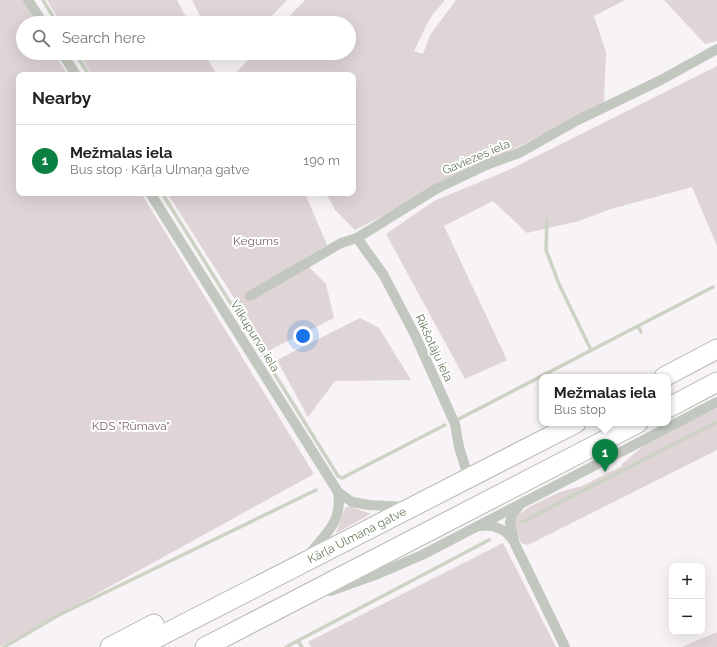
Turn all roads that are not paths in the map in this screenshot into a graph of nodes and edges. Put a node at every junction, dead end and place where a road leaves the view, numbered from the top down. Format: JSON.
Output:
{"nodes":[{"id":1,"x":28,"y":0,"type":"edge"},
{"id":2,"x":38,"y":16,"type":"edge"},
{"id":3,"x":717,"y":49,"type":"edge"},
{"id":4,"x":66,"y":60,"type":"edge"},
{"id":5,"x":74,"y":72,"type":"edge"},
{"id":6,"x":152,"y":196,"type":"edge"},
{"id":7,"x":357,"y":238,"type":"junction"},
{"id":8,"x":250,"y":296,"type":"dead end"},
{"id":9,"x":717,"y":349,"type":"edge"},
{"id":10,"x":670,"y":374,"type":"edge"},
{"id":11,"x":717,"y":382,"type":"edge"},
{"id":12,"x":717,"y":402,"type":"edge"},
{"id":13,"x":671,"y":406,"type":"edge"},
{"id":14,"x":570,"y":426,"type":"edge"},
{"id":15,"x":632,"y":426,"type":"edge"},
{"id":16,"x":670,"y":426,"type":"edge"},
{"id":17,"x":671,"y":426,"type":"edge"},
{"id":18,"x":469,"y":479,"type":"junction"},
{"id":19,"x":338,"y":492,"type":"junction"},
{"id":20,"x":526,"y":500,"type":"junction"},
{"id":21,"x":413,"y":507,"type":"junction"},
{"id":22,"x":475,"y":527,"type":"junction"},
{"id":23,"x":515,"y":544,"type":"junction"},
{"id":24,"x":300,"y":565,"type":"junction"},
{"id":25,"x":231,"y":599,"type":"junction"},
{"id":26,"x":294,"y":602,"type":"junction"},
{"id":27,"x":110,"y":647,"type":"edge"},
{"id":28,"x":139,"y":647,"type":"edge"},
{"id":29,"x":206,"y":647,"type":"edge"},
{"id":30,"x":564,"y":647,"type":"edge"}],
"edges":[{"from":1,"to":2,"type":"street"},
{"from":3,"to":7,"type":"street","name":"Gaviezes iela"},
{"from":4,"to":5,"type":"street"},
{"from":6,"to":19,"type":"street","name":"Vilkupurva iela"},
{"from":7,"to":8,"type":"street","name":"Gaviezes iela"},
{"from":7,"to":18,"type":"street","name":"Rikšotāju iela"},
{"from":9,"to":10,"type":"highway"},
{"from":11,"to":13,"type":"highway"},
{"from":12,"to":17,"type":"street"},
{"from":14,"to":18,"type":"highway","name":"Kārļa Ulmaņa gatve"},
{"from":15,"to":26,"type":"highway"},
{"from":16,"to":20,"type":"street"},
{"from":18,"to":21,"type":"highway","name":"Kārļa Ulmaņa gatve"},
{"from":19,"to":21,"type":"street"},
{"from":19,"to":24,"type":"street"},
{"from":20,"to":22,"type":"street"},
{"from":20,"to":23,"type":"street"},
{"from":21,"to":24,"type":"highway","name":"Kārļa Ulmaņa gatve"},
{"from":22,"to":23,"type":"street"},
{"from":22,"to":26,"type":"street"},
{"from":23,"to":30,"type":"street"},
{"from":24,"to":25,"type":"highway","name":"Kārļa Ulmaņa gatve"},
{"from":25,"to":27,"type":"highway"},
{"from":25,"to":28,"type":"highway","name":"Kārļa Ulmaņa gatve"},
{"from":26,"to":29,"type":"highway"}]}
